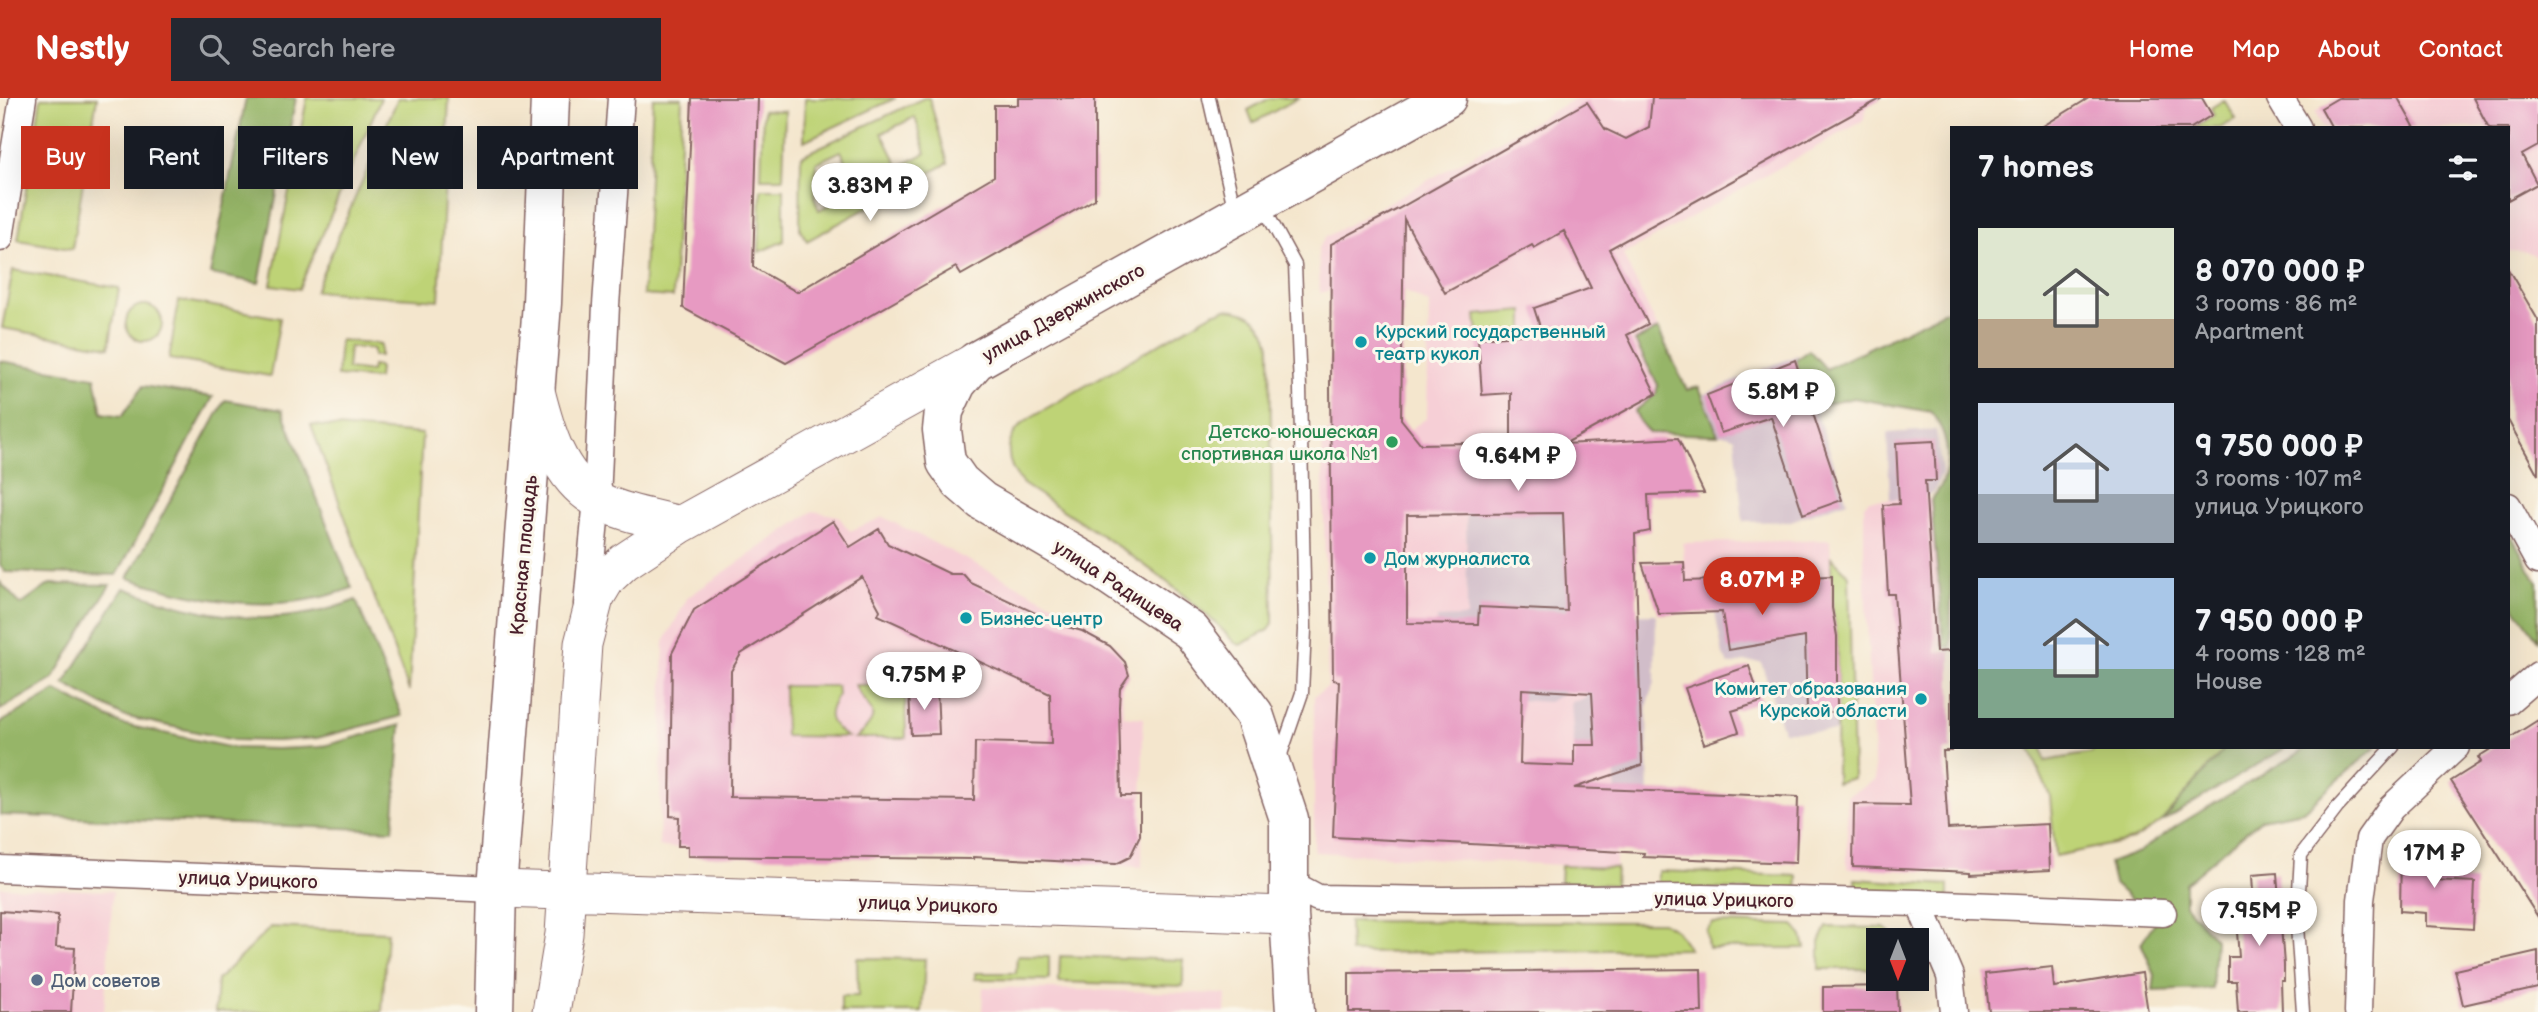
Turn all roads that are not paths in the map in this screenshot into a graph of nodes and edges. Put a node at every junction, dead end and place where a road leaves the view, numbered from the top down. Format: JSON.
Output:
{"nodes":[{"id":1,"x":23,"y":98,"type":"edge"},
{"id":2,"x":550,"y":98,"type":"edge"},
{"id":3,"x":621,"y":98,"type":"edge"},
{"id":4,"x":1209,"y":98,"type":"edge"},
{"id":5,"x":1447,"y":98,"type":"edge"},
{"id":6,"x":2280,"y":98,"type":"edge"},
{"id":7,"x":2297,"y":126,"type":"edge"},
{"id":8,"x":1249,"y":209,"type":"junction"},
{"id":9,"x":0,"y":238,"type":"edge"},
{"id":10,"x":976,"y":361,"type":"junction"},
{"id":11,"x":536,"y":390,"type":"junction"},
{"id":12,"x":597,"y":499,"type":"junction"},
{"id":13,"x":2510,"y":510,"type":"edge"},
{"id":14,"x":680,"y":525,"type":"junction"},
{"id":15,"x":2538,"y":561,"type":"edge"},
{"id":16,"x":583,"y":644,"type":"junction"},
{"id":17,"x":2538,"y":672,"type":"edge"},
{"id":18,"x":2510,"y":687,"type":"edge"},
{"id":19,"x":2510,"y":699,"type":"edge"},
{"id":20,"x":2391,"y":749,"type":"edge"},
{"id":21,"x":2454,"y":749,"type":"edge"},
{"id":22,"x":1274,"y":774,"type":"junction"},
{"id":23,"x":0,"y":869,"type":"edge"},
{"id":24,"x":497,"y":889,"type":"junction"},
{"id":25,"x":567,"y":891,"type":"junction"},
{"id":26,"x":1289,"y":898,"type":"junction"},
{"id":27,"x":1919,"y":903,"type":"junction"},
{"id":28,"x":2163,"y":913,"type":"dead end"},
{"id":29,"x":494,"y":1012,"type":"edge"},
{"id":30,"x":551,"y":1012,"type":"edge"},
{"id":31,"x":1295,"y":1012,"type":"edge"},
{"id":32,"x":1954,"y":1012,"type":"edge"},
{"id":33,"x":2303,"y":1012,"type":"edge"},
{"id":34,"x":2358,"y":1012,"type":"edge"}],
"edges":[{"from":1,"to":9,"type":"street"},
{"from":2,"to":11,"type":"main road","name":"Красная площадь"},
{"from":3,"to":12,"type":"street"},
{"from":4,"to":8,"type":"lane"},
{"from":5,"to":8,"type":"main road","name":"улица Дзержинского"},
{"from":6,"to":7,"type":"street"},
{"from":8,"to":10,"type":"main road","name":"улица Дзержинского"},
{"from":8,"to":22,"type":"lane"},
{"from":10,"to":14,"type":"main road","name":"улица Дзержинского"},
{"from":10,"to":22,"type":"main road","name":"улица Радищева"},
{"from":11,"to":12,"type":"main road"},
{"from":11,"to":24,"type":"main road","name":"Красная площадь"},
{"from":12,"to":14,"type":"main road"},
{"from":12,"to":16,"type":"street"},
{"from":13,"to":15,"type":"street"},
{"from":14,"to":16,"type":"main road","name":"улица Дзержинского"},
{"from":16,"to":25,"type":"main road","name":"улица Дзержинского"},
{"from":17,"to":18,"type":"lane"},
{"from":17,"to":19,"type":"street"},
{"from":20,"to":33,"type":"lane"},
{"from":21,"to":34,"type":"street"},
{"from":22,"to":26,"type":"main road","name":"улица Радищева"},
{"from":23,"to":24,"type":"street","name":"улица Урицкого"},
{"from":24,"to":25,"type":"main road","name":"улица Урицкого"},
{"from":24,"to":29,"type":"main road","name":"Красная площадь"},
{"from":25,"to":26,"type":"main road","name":"улица Урицкого"},
{"from":25,"to":30,"type":"main road","name":"улица Дзержинского"},
{"from":26,"to":27,"type":"street","name":"улица Урицкого"},
{"from":26,"to":31,"type":"main road","name":"улица Радищева"},
{"from":27,"to":28,"type":"street","name":"улица Урицкого"},
{"from":27,"to":32,"type":"street"}]}
